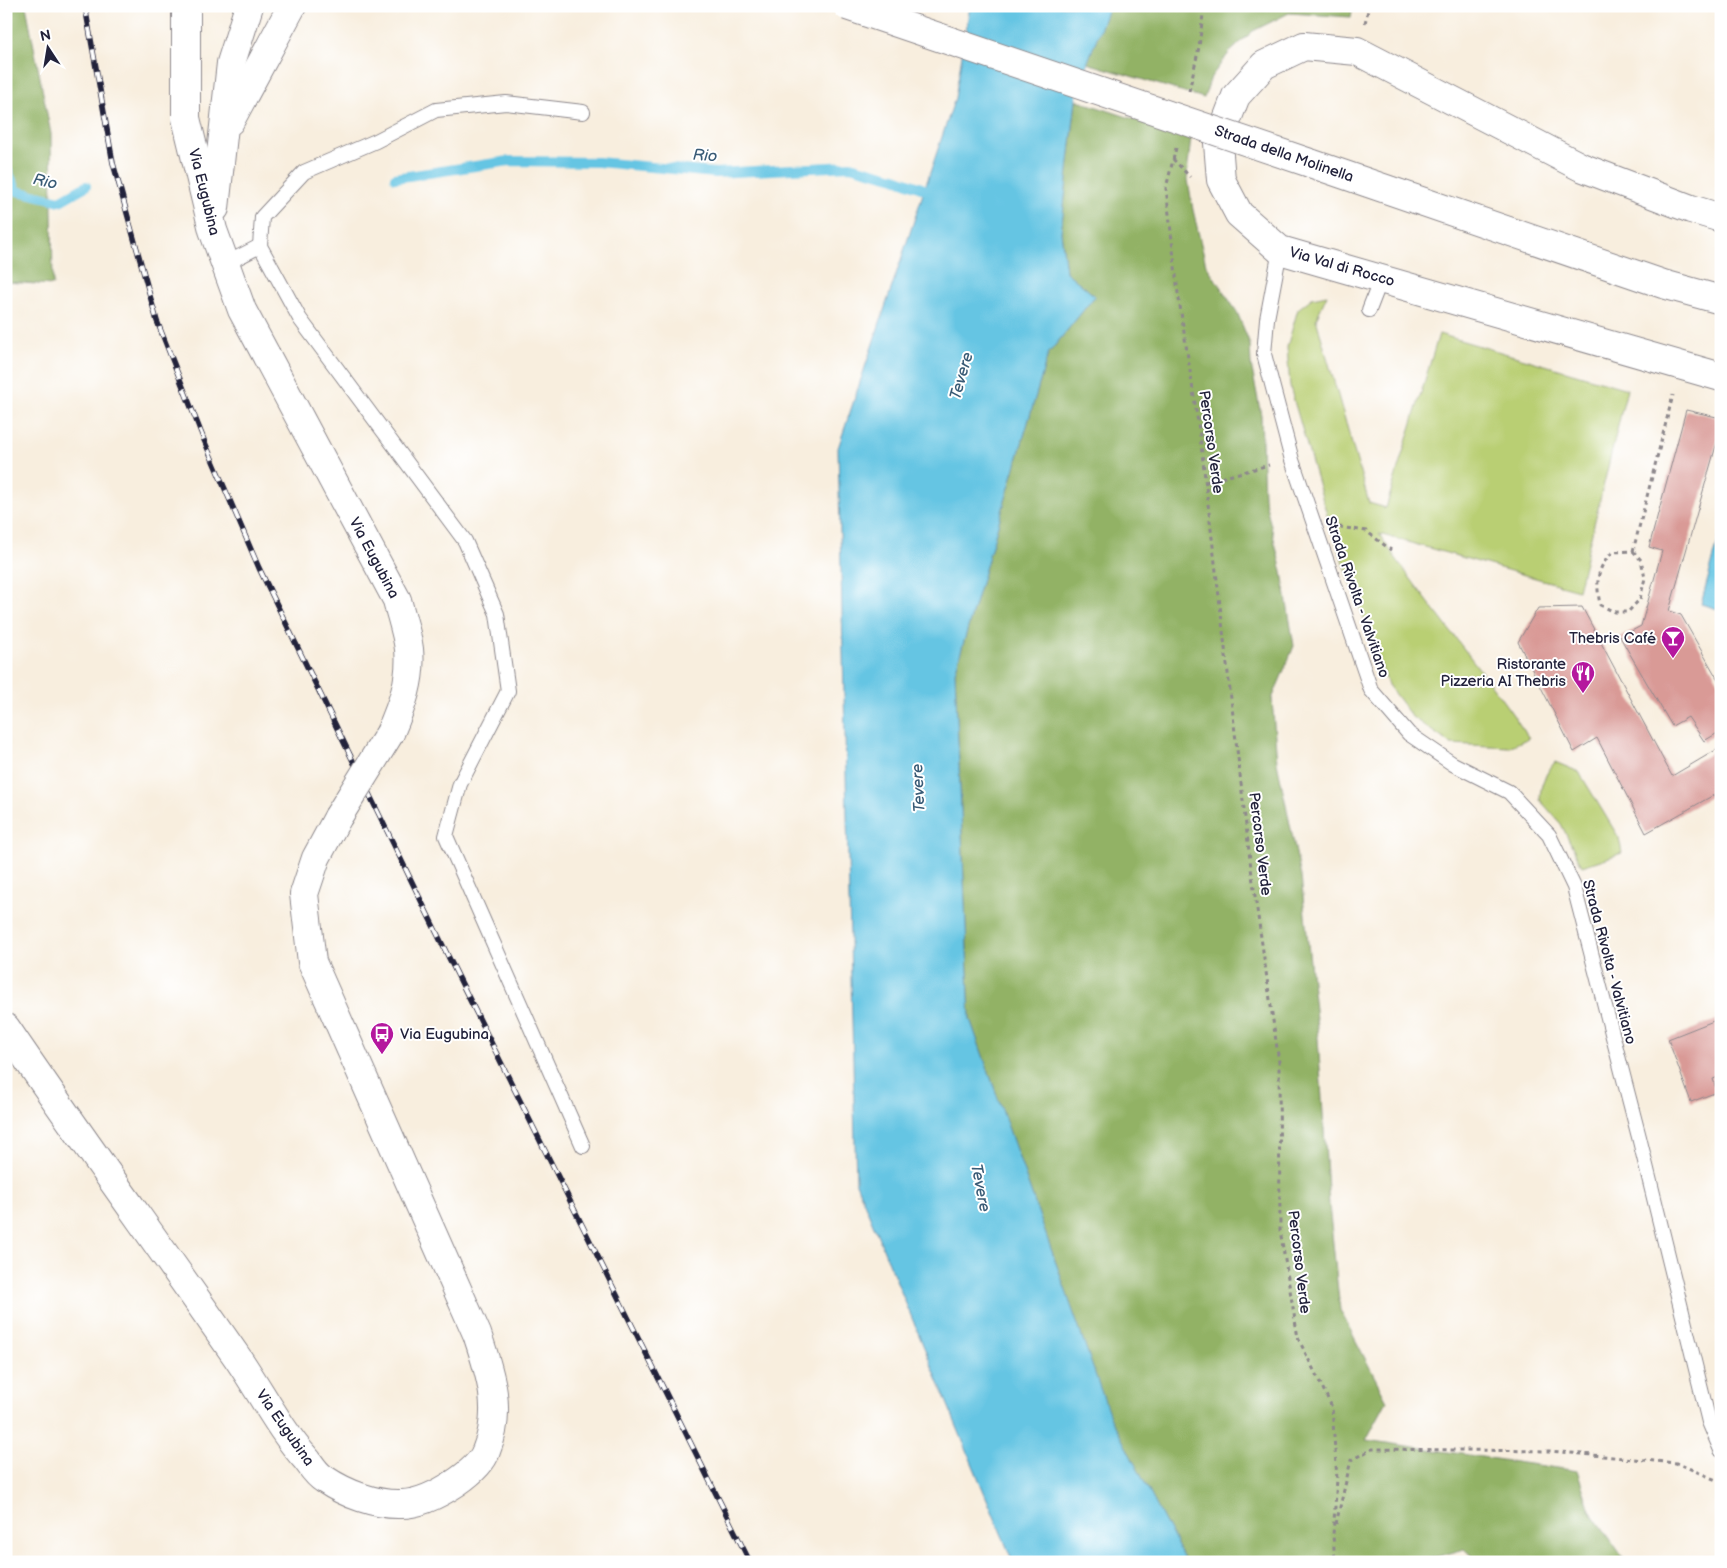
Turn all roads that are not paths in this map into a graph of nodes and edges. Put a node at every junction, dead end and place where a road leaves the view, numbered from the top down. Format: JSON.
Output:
{"nodes":[{"id":1,"x":186,"y":6,"type":"edge"},
{"id":2,"x":249,"y":6,"type":"edge"},
{"id":3,"x":292,"y":6,"type":"edge"},
{"id":4,"x":847,"y":6,"type":"edge"},
{"id":5,"x":583,"y":112,"type":"dead end"},
{"id":6,"x":222,"y":135,"type":"junction"},
{"id":7,"x":1721,"y":218,"type":"edge"},
{"id":8,"x":213,"y":230,"type":"junction"},
{"id":9,"x":260,"y":246,"type":"junction"},
{"id":10,"x":1280,"y":250,"type":"junction"},
{"id":11,"x":225,"y":264,"type":"junction"},
{"id":12,"x":1380,"y":279,"type":"junction"},
{"id":13,"x":1721,"y":300,"type":"edge"},
{"id":14,"x":1369,"y":310,"type":"dead end"},
{"id":15,"x":1721,"y":377,"type":"edge"},
{"id":16,"x":6,"y":1028,"type":"edge"},
{"id":17,"x":583,"y":1146,"type":"dead end"},
{"id":18,"x":1721,"y":1450,"type":"edge"}],
"edges":[{"from":1,"to":8,"type":"street","name":"Via Eugubina"},
{"from":2,"to":6,"type":"street"},
{"from":3,"to":6,"type":"street"},
{"from":4,"to":13,"type":"street","name":"Strada della Molinella","bridge":true},
{"from":5,"to":9,"type":"lane"},
{"from":6,"to":8,"type":"street"},
{"from":7,"to":10,"type":"street","name":"Via Val di Rocco"},
{"from":8,"to":11,"type":"street","name":"Via Eugubina"},
{"from":9,"to":11,"type":"lane"},
{"from":9,"to":17,"type":"lane"},
{"from":10,"to":12,"type":"street","name":"Via Val di Rocco"},
{"from":10,"to":18,"type":"lane","name":"Strada Rivolta - Valvitiano"},
{"from":11,"to":16,"type":"street","name":"Via Eugubina","bridge":true},
{"from":12,"to":14,"type":"lane"},
{"from":12,"to":15,"type":"street","name":"Via Val di Rocco"}]}
